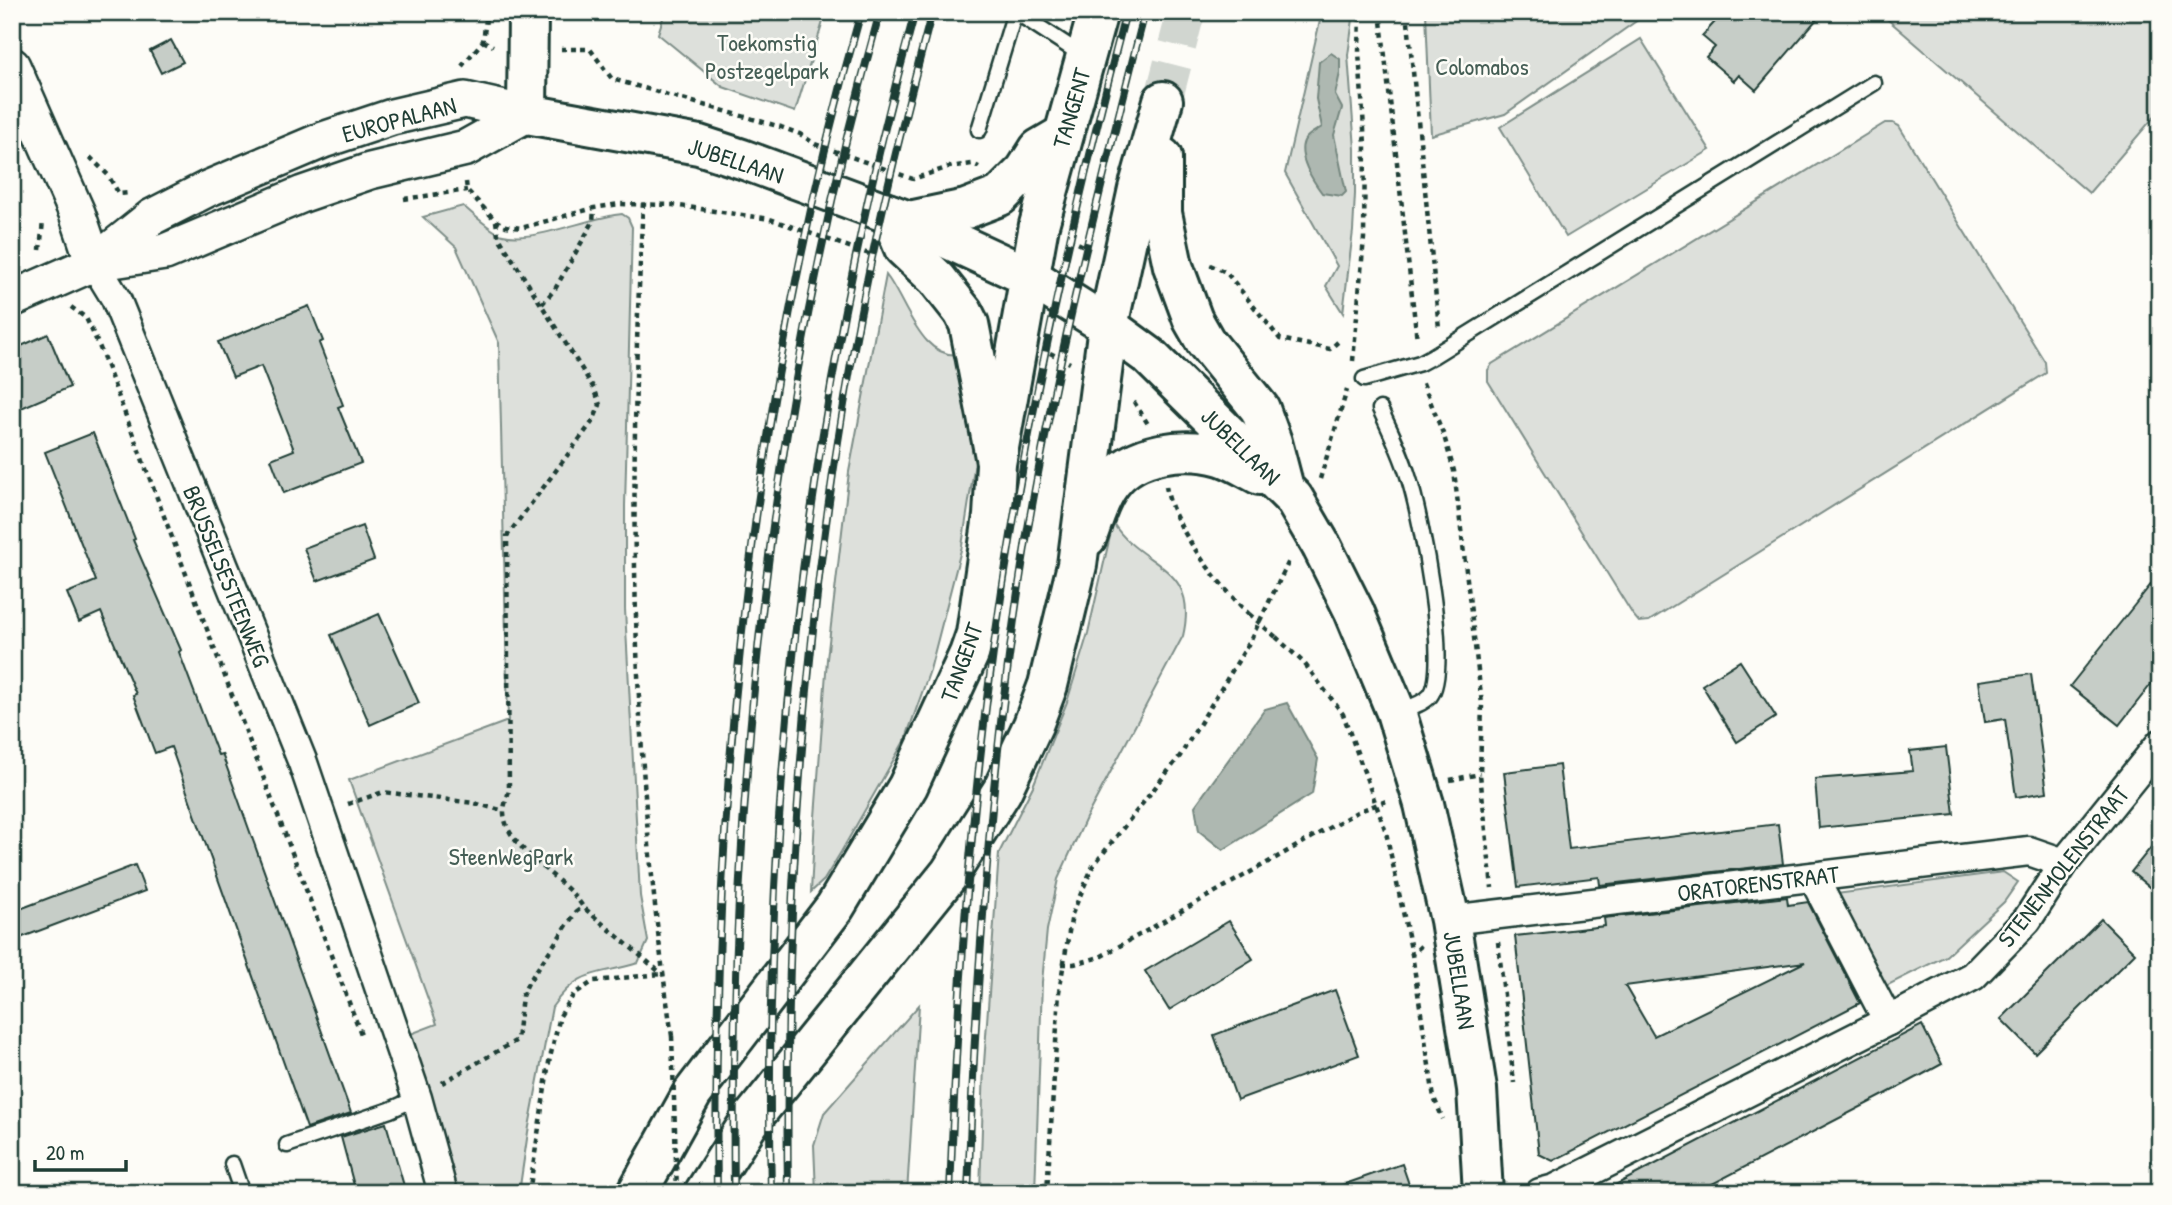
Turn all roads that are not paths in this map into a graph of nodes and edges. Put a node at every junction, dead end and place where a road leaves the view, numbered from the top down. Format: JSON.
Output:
{"nodes":[{"id":1,"x":1015,"y":12,"type":"edge"},
{"id":2,"x":1098,"y":12,"type":"edge"},
{"id":3,"x":528,"y":31,"type":"edge"},
{"id":4,"x":1085,"y":57,"type":"junction"},
{"id":5,"x":12,"y":66,"type":"edge"},
{"id":6,"x":1874,"y":83,"type":"dead end"},
{"id":7,"x":527,"y":114,"type":"junction"},
{"id":8,"x":979,"y":130,"type":"dead end"},
{"id":9,"x":1063,"y":135,"type":"junction"},
{"id":10,"x":900,"y":217,"type":"junction"},
{"id":11,"x":94,"y":263,"type":"junction"},
{"id":12,"x":1032,"y":278,"type":"junction"},
{"id":13,"x":12,"y":299,"type":"edge"},
{"id":14,"x":1108,"y":326,"type":"junction"},
{"id":15,"x":1364,"y":379,"type":"dead end"},
{"id":16,"x":1380,"y":409,"type":"dead end"},
{"id":17,"x":996,"y":464,"type":"junction"},
{"id":18,"x":1298,"y":491,"type":"junction"},
{"id":19,"x":1077,"y":565,"type":"junction"},
{"id":20,"x":1396,"y":712,"type":"junction"},
{"id":21,"x":2160,"y":744,"type":"edge"},
{"id":22,"x":2064,"y":863,"type":"junction"},
{"id":23,"x":1813,"y":877,"type":"junction"},
{"id":24,"x":1450,"y":920,"type":"junction"},
{"id":25,"x":1888,"y":1021,"type":"junction"},
{"id":26,"x":417,"y":1098,"type":"junction"},
{"id":27,"x":287,"y":1145,"type":"dead end"},
{"id":28,"x":232,"y":1164,"type":"dead end"},
{"id":29,"x":242,"y":1193,"type":"edge"},
{"id":30,"x":443,"y":1193,"type":"edge"},
{"id":31,"x":637,"y":1193,"type":"edge"},
{"id":32,"x":704,"y":1193,"type":"edge"},
{"id":33,"x":1483,"y":1193,"type":"edge"},
{"id":34,"x":1540,"y":1193,"type":"edge"}],
"edges":[{"from":1,"to":4,"type":"lane"},
{"from":1,"to":8,"type":"lane"},
{"from":2,"to":4,"type":"main road","name":"TANGENT"},
{"from":3,"to":7,"type":"main road"},
{"from":4,"to":9,"type":"main road","name":"TANGENT"},
{"from":5,"to":11,"type":"street","name":"BRUSSELSESTEENWEG"},
{"from":6,"to":15,"type":"lane"},
{"from":7,"to":10,"type":"main road","name":"JUBELLAAN"},
{"from":7,"to":11,"type":"street","name":"EUROPALAAN"},
{"from":7,"to":11,"type":"street","name":"EUROPALAAN"},
{"from":9,"to":10,"type":"main road"},
{"from":9,"to":12,"type":"main road","name":"TANGENT"},
{"from":10,"to":12,"type":"main road","name":"JUBELLAAN"},
{"from":10,"to":17,"type":"main road"},
{"from":11,"to":13,"type":"street","name":"EUROPALAAN"},
{"from":11,"to":26,"type":"street","name":"BRUSSELSESTEENWEG"},
{"from":12,"to":14,"type":"main road","name":"JUBELLAAN"},
{"from":12,"to":17,"type":"main road","name":"TANGENT"},
{"from":14,"to":18,"type":"main road","name":"JUBELLAAN"},
{"from":14,"to":18,"type":"main road"},
{"from":14,"to":19,"type":"main road"},
{"from":16,"to":20,"type":"lane"},
{"from":17,"to":31,"type":"main road","name":"TANGENT"},
{"from":18,"to":19,"type":"main road"},
{"from":18,"to":20,"type":"main road","name":"JUBELLAAN","bridge":true},
{"from":19,"to":32,"type":"main road"},
{"from":20,"to":24,"type":"main road","name":"JUBELLAAN"},
{"from":21,"to":22,"type":"street","name":"STENENMOLENSTRAAT"},
{"from":22,"to":23,"type":"street","name":"ORATORENSTRAAT"},
{"from":22,"to":25,"type":"street","name":"STENENMOLENSTRAAT"},
{"from":23,"to":24,"type":"street","name":"ORATORENSTRAAT"},
{"from":23,"to":25,"type":"street"},
{"from":24,"to":33,"type":"main road","name":"JUBELLAAN"},
{"from":25,"to":34,"type":"street","name":"STENENMOLENSTRAAT"},
{"from":26,"to":27,"type":"lane"},
{"from":26,"to":30,"type":"street","name":"BRUSSELSESTEENWEG"},
{"from":28,"to":29,"type":"lane"}]}
